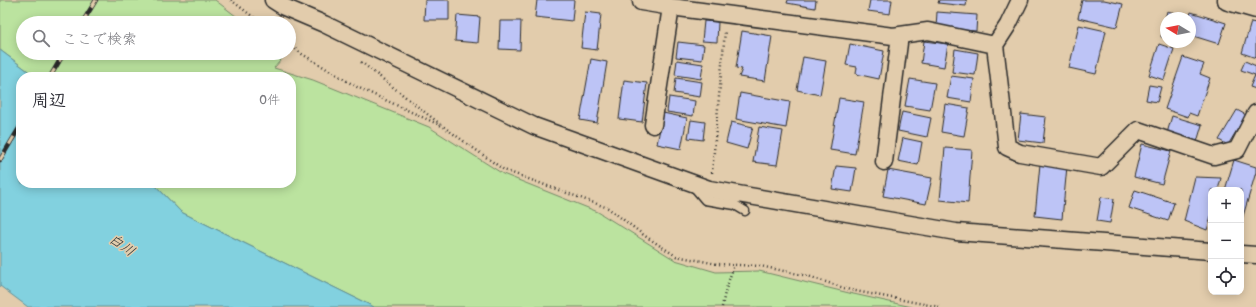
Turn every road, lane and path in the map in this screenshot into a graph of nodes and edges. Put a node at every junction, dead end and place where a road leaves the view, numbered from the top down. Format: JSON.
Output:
{"nodes":[{"id":1,"x":231,"y":0,"type":"edge"},
{"id":2,"x":273,"y":0,"type":"edge"},
{"id":3,"x":641,"y":0,"type":"edge"},
{"id":4,"x":1020,"y":0,"type":"edge"},
{"id":5,"x":1228,"y":0,"type":"edge"},
{"id":6,"x":671,"y":7,"type":"junction"},
{"id":7,"x":1256,"y":8,"type":"edge"},
{"id":8,"x":727,"y":14,"type":"junction"},
{"id":9,"x":252,"y":16,"type":"edge"},
{"id":10,"x":900,"y":35,"type":"junction"},
{"id":11,"x":995,"y":45,"type":"junction"},
{"id":12,"x":296,"y":49,"type":"edge"},
{"id":13,"x":359,"y":61,"type":"dead end"},
{"id":14,"x":1256,"y":113,"type":"edge"},
{"id":15,"x":654,"y":125,"type":"dead end"},
{"id":16,"x":444,"y":127,"type":"junction"},
{"id":17,"x":884,"y":162,"type":"dead end"},
{"id":18,"x":713,"y":168,"type":"dead end"},
{"id":19,"x":689,"y":182,"type":"junction"},
{"id":20,"x":745,"y":211,"type":"dead end"},
{"id":21,"x":1208,"y":251,"type":"edge"},
{"id":22,"x":1244,"y":254,"type":"edge"},
{"id":23,"x":1256,"y":255,"type":"edge"},
{"id":24,"x":734,"y":265,"type":"junction"},
{"id":25,"x":722,"y":307,"type":"edge"},
{"id":26,"x":939,"y":307,"type":"edge"}],
"edges":[{"from":1,"to":9,"type":"path"},
{"from":2,"to":19,"type":"street"},
{"from":3,"to":6,"type":"street"},
{"from":4,"to":11,"type":"street"},
{"from":5,"to":7,"type":"street"},
{"from":6,"to":8,"type":"street"},
{"from":6,"to":15,"type":"street"},
{"from":8,"to":10,"type":"street"},
{"from":8,"to":18,"type":"path"},
{"from":10,"to":11,"type":"street"},
{"from":10,"to":17,"type":"street"},
{"from":11,"to":14,"type":"street"},
{"from":12,"to":16,"type":"path"},
{"from":13,"to":16,"type":"path"},
{"from":16,"to":24,"type":"path"},
{"from":19,"to":20,"type":"lane"},
{"from":19,"to":21,"type":"street"},
{"from":22,"to":23,"type":"street"},
{"from":24,"to":25,"type":"path"},
{"from":24,"to":26,"type":"path"}]}
